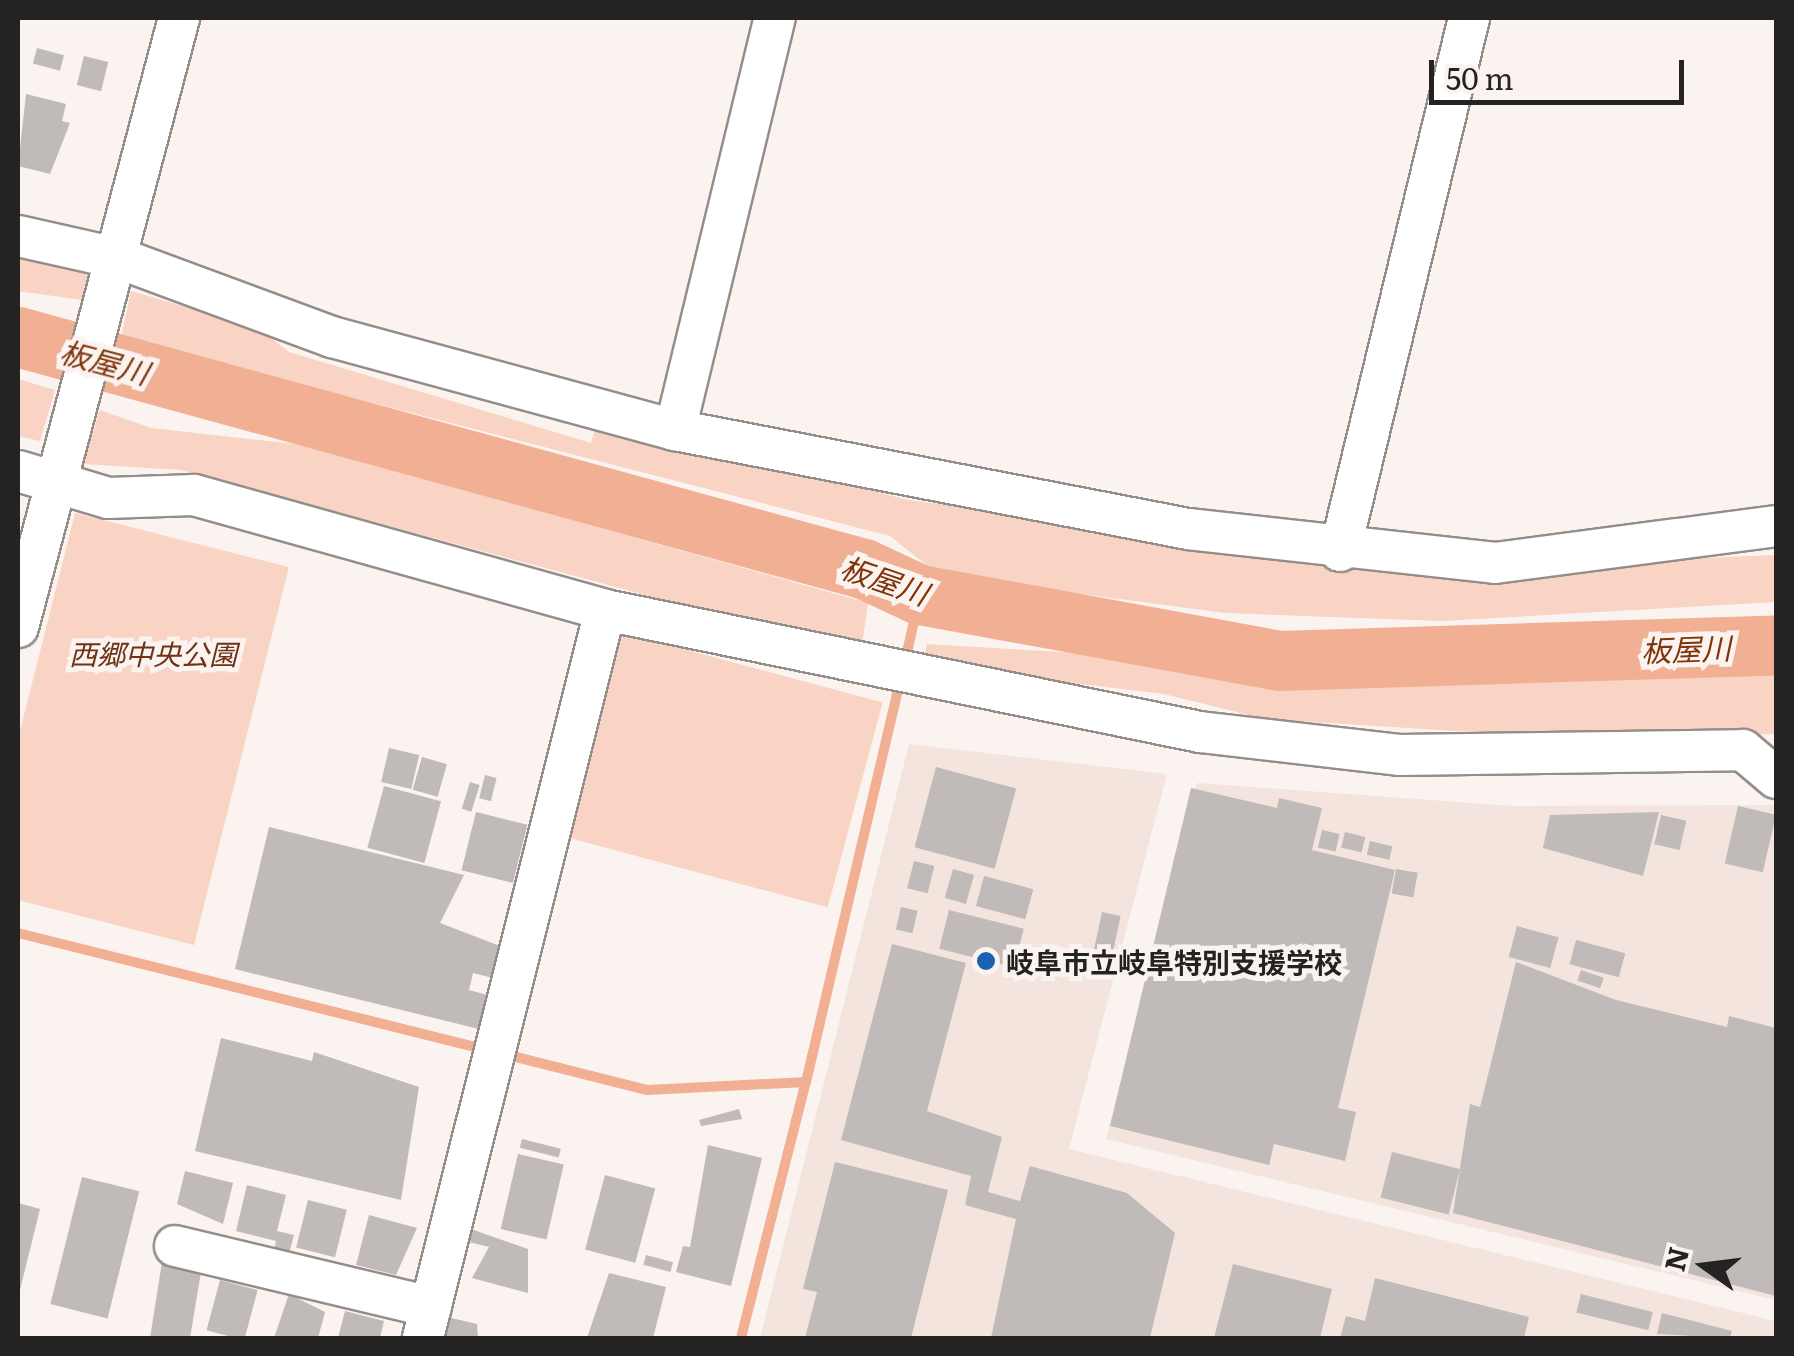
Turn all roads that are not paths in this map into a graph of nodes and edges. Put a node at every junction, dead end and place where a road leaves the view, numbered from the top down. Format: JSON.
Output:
{"nodes":[{"id":1,"x":178,"y":18,"type":"edge"},
{"id":2,"x":774,"y":18,"type":"edge"},
{"id":3,"x":1469,"y":18,"type":"edge"},
{"id":4,"x":18,"y":236,"type":"edge"},
{"id":5,"x":117,"y":274,"type":"junction"},
{"id":6,"x":675,"y":430,"type":"junction"},
{"id":7,"x":46,"y":470,"type":"edge"},
{"id":8,"x":1776,"y":526,"type":"edge"},
{"id":9,"x":1340,"y":551,"type":"junction"},
{"id":10,"x":606,"y":610,"type":"junction"},
{"id":11,"x":18,"y":627,"type":"edge"},
{"id":12,"x":1776,"y":778,"type":"edge"},
{"id":13,"x":176,"y":1246,"type":"dead end"},
{"id":14,"x":427,"y":1323,"type":"edge"}],
"edges":[{"from":1,"to":5,"type":"street"},
{"from":2,"to":6,"type":"street"},
{"from":3,"to":9,"type":"street"},
{"from":4,"to":5,"type":"street"},
{"from":5,"to":6,"type":"street"},
{"from":5,"to":7,"type":"street"},
{"from":6,"to":9,"type":"street"},
{"from":7,"to":10,"type":"street"},
{"from":7,"to":11,"type":"street"},
{"from":8,"to":9,"type":"street"},
{"from":10,"to":12,"type":"street"},
{"from":10,"to":14,"type":"street"},
{"from":13,"to":14,"type":"street"}]}
